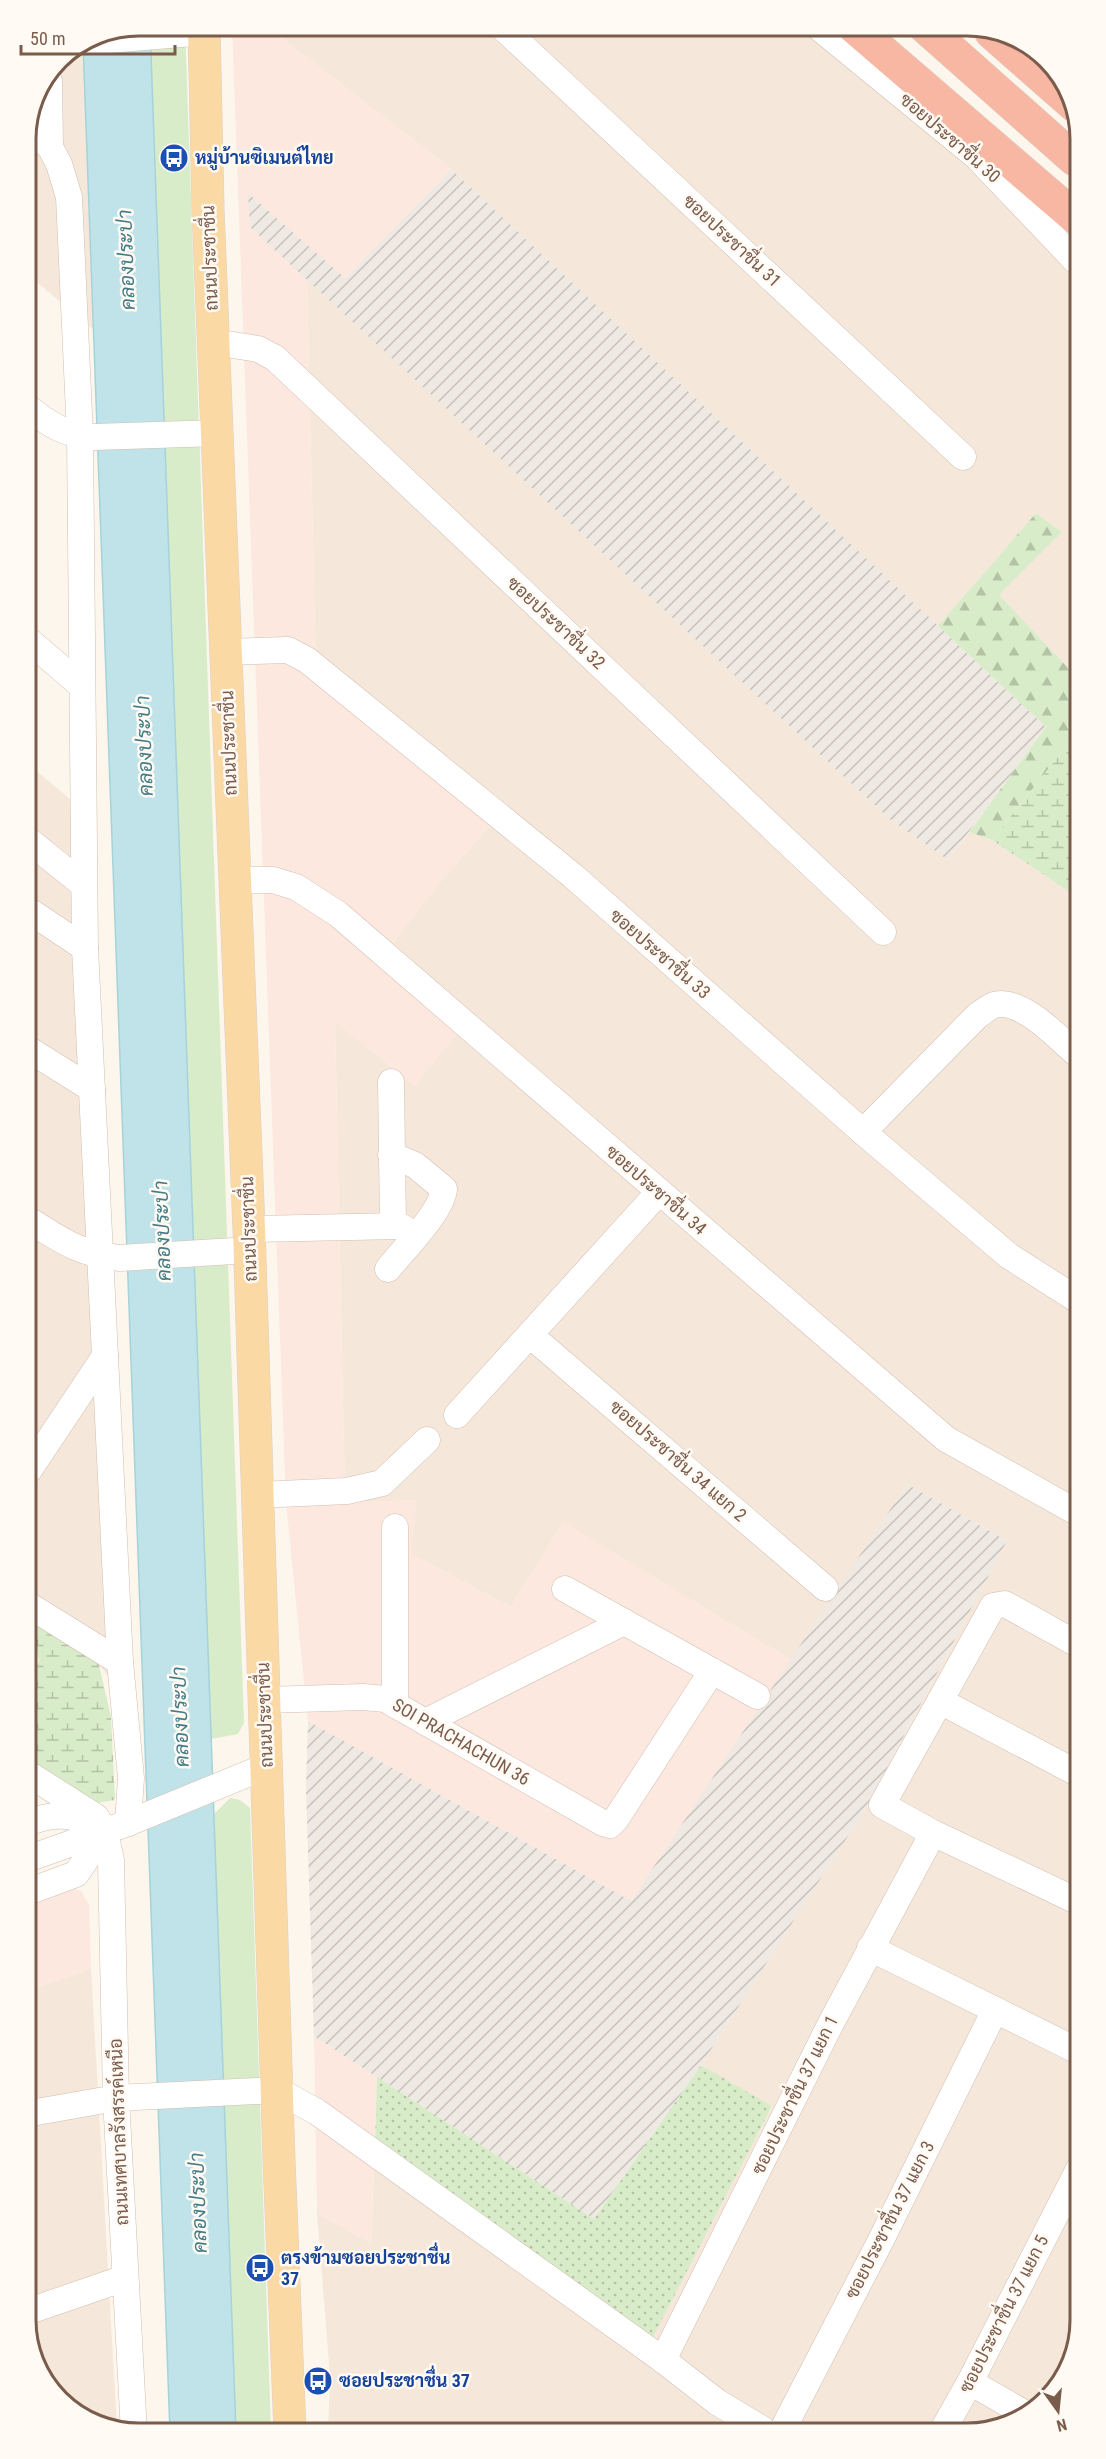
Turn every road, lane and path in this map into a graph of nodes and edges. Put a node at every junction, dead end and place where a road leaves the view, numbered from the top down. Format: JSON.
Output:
{"nodes":[{"id":1,"x":165,"y":36,"type":"edge"},
{"id":2,"x":205,"y":36,"type":"edge"},
{"id":3,"x":512,"y":36,"type":"edge"},
{"id":4,"x":829,"y":36,"type":"edge"},
{"id":5,"x":865,"y":36,"type":"edge"},
{"id":6,"x":935,"y":36,"type":"edge"},
{"id":7,"x":111,"y":40,"type":"edge"},
{"id":8,"x":1004,"y":43,"type":"edge"},
{"id":9,"x":49,"y":90,"type":"edge"},
{"id":10,"x":1057,"y":90,"type":"edge"},
{"id":11,"x":36,"y":134,"type":"edge"},
{"id":12,"x":50,"y":147,"type":"junction"},
{"id":13,"x":1065,"y":150,"type":"edge"},
{"id":14,"x":1070,"y":213,"type":"edge"},
{"id":15,"x":1070,"y":255,"type":"edge"},
{"id":16,"x":214,"y":342,"type":"junction"},
{"id":17,"x":36,"y":414,"type":"edge"},
{"id":18,"x":218,"y":433,"type":"junction"},
{"id":19,"x":87,"y":436,"type":"junction"},
{"id":20,"x":963,"y":457,"type":"dead end"},
{"id":21,"x":36,"y":647,"type":"edge"},
{"id":22,"x":226,"y":652,"type":"junction"},
{"id":23,"x":82,"y":686,"type":"junction"},
{"id":24,"x":36,"y":846,"type":"edge"},
{"id":25,"x":235,"y":880,"type":"junction"},
{"id":26,"x":84,"y":885,"type":"junction"},
{"id":27,"x":36,"y":915,"type":"edge"},
{"id":28,"x":883,"y":932,"type":"dead end"},
{"id":29,"x":85,"y":948,"type":"junction"},
{"id":30,"x":1070,"y":1048,"type":"edge"},
{"id":31,"x":36,"y":1054,"type":"edge"},
{"id":32,"x":391,"y":1082,"type":"dead end"},
{"id":33,"x":92,"y":1089,"type":"junction"},
{"id":34,"x":863,"y":1132,"type":"junction"},
{"id":35,"x":391,"y":1155,"type":"junction"},
{"id":36,"x":659,"y":1192,"type":"junction"},
{"id":37,"x":36,"y":1224,"type":"edge"},
{"id":38,"x":404,"y":1230,"type":"junction"},
{"id":39,"x":249,"y":1240,"type":"junction"},
{"id":40,"x":110,"y":1257,"type":"junction"},
{"id":41,"x":388,"y":1269,"type":"dead end"},
{"id":42,"x":1070,"y":1295,"type":"edge"},
{"id":43,"x":530,"y":1335,"type":"junction"},
{"id":44,"x":105,"y":1356,"type":"junction"},
{"id":45,"x":457,"y":1415,"type":"dead end"},
{"id":46,"x":426,"y":1440,"type":"dead end"},
{"id":47,"x":36,"y":1460,"type":"edge"},
{"id":48,"x":258,"y":1495,"type":"junction"},
{"id":49,"x":1070,"y":1509,"type":"edge"},
{"id":50,"x":395,"y":1527,"type":"dead end"},
{"id":51,"x":825,"y":1588,"type":"dead end"},
{"id":52,"x":565,"y":1589,"type":"dead end"},
{"id":53,"x":36,"y":1610,"type":"edge"},
{"id":54,"x":624,"y":1622,"type":"junction"},
{"id":55,"x":1070,"y":1640,"type":"edge"},
{"id":56,"x":120,"y":1662,"type":"junction"},
{"id":57,"x":712,"y":1671,"type":"junction"},
{"id":58,"x":757,"y":1695,"type":"dead end"},
{"id":59,"x":265,"y":1700,"type":"junction"},
{"id":60,"x":940,"y":1701,"type":"junction"},
{"id":61,"x":395,"y":1705,"type":"junction"},
{"id":62,"x":425,"y":1722,"type":"junction"},
{"id":63,"x":267,"y":1766,"type":"junction"},
{"id":64,"x":1070,"y":1769,"type":"edge"},
{"id":65,"x":36,"y":1779,"type":"edge"},
{"id":66,"x":36,"y":1820,"type":"edge"},
{"id":67,"x":126,"y":1824,"type":"junction"},
{"id":68,"x":933,"y":1833,"type":"junction"},
{"id":69,"x":36,"y":1856,"type":"edge"},
{"id":70,"x":36,"y":1889,"type":"edge"},
{"id":71,"x":1070,"y":1898,"type":"edge"},
{"id":72,"x":870,"y":1948,"type":"junction"},
{"id":73,"x":995,"y":2010,"type":"junction"},
{"id":74,"x":1070,"y":2047,"type":"edge"},
{"id":75,"x":277,"y":2090,"type":"junction"},
{"id":76,"x":116,"y":2098,"type":"junction"},
{"id":77,"x":36,"y":2112,"type":"edge"},
{"id":78,"x":1070,"y":2202,"type":"edge"},
{"id":79,"x":125,"y":2278,"type":"junction"},
{"id":80,"x":36,"y":2309,"type":"edge"},
{"id":81,"x":663,"y":2360,"type":"junction"},
{"id":82,"x":970,"y":2382,"type":"junction"},
{"id":83,"x":1017,"y":2409,"type":"edge"},
{"id":84,"x":133,"y":2423,"type":"edge"},
{"id":85,"x":290,"y":2423,"type":"edge"},
{"id":86,"x":752,"y":2423,"type":"edge"},
{"id":87,"x":786,"y":2423,"type":"edge"},
{"id":88,"x":947,"y":2423,"type":"edge"}],
"edges":[{"from":1,"to":7,"type":"street"},
{"from":2,"to":16,"type":"main road","name":"ถนนประชาชื่น"},
{"from":3,"to":20,"type":"street","name":"ซอยประชาชื่น 31"},
{"from":4,"to":15,"type":"street","name":"ซอยประชาชื่น 30"},
{"from":5,"to":14,"type":"highway"},
{"from":6,"to":13,"type":"highway"},
{"from":8,"to":10,"type":"highway"},
{"from":9,"to":12,"type":"street"},
{"from":11,"to":12,"type":"street"},
{"from":12,"to":19,"type":"street"},
{"from":16,"to":18,"type":"main road","name":"ถนนประชาชื่น"},
{"from":16,"to":28,"type":"street","name":"ซอยประชาชื่น 32"},
{"from":17,"to":19,"type":"street"},
{"from":18,"to":19,"type":"street"},
{"from":18,"to":22,"type":"main road","name":"ถนนประชาชื่น"},
{"from":19,"to":23,"type":"street"},
{"from":21,"to":23,"type":"street"},
{"from":22,"to":25,"type":"main road","name":"ถนนประชาชื่น"},
{"from":22,"to":34,"type":"street","name":"ซอยประชาชื่น 33"},
{"from":23,"to":26,"type":"street"},
{"from":24,"to":26,"type":"street"},
{"from":25,"to":36,"type":"street","name":"ซอยประชาชื่น 34"},
{"from":25,"to":39,"type":"main road","name":"ถนนประชาชื่น"},
{"from":26,"to":29,"type":"street"},
{"from":27,"to":29,"type":"street"},
{"from":29,"to":33,"type":"street"},
{"from":30,"to":34,"type":"street"},
{"from":31,"to":33,"type":"street"},
{"from":32,"to":35,"type":"street"},
{"from":33,"to":40,"type":"street"},
{"from":34,"to":42,"type":"street","name":"ซอยประชาชื่น 33"},
{"from":35,"to":38,"type":"street"},
{"from":35,"to":38,"type":"street"},
{"from":36,"to":43,"type":"street"},
{"from":36,"to":49,"type":"street","name":"ซอยประชาชื่น 34"},
{"from":37,"to":40,"type":"street"},
{"from":38,"to":39,"type":"street"},
{"from":38,"to":41,"type":"street"},
{"from":39,"to":40,"type":"street"},
{"from":39,"to":48,"type":"main road","name":"ถนนประชาชื่น"},
{"from":40,"to":44,"type":"street"},
{"from":43,"to":45,"type":"street"},
{"from":43,"to":51,"type":"street","name":"ซอยประชาชื่น 34 แยก 2"},
{"from":44,"to":47,"type":"street"},
{"from":44,"to":56,"type":"street"},
{"from":46,"to":48,"type":"street"},
{"from":48,"to":59,"type":"main road","name":"ถนนประชาชื่น"},
{"from":50,"to":61,"type":"street"},
{"from":52,"to":54,"type":"street"},
{"from":53,"to":56,"type":"street"},
{"from":54,"to":57,"type":"street"},
{"from":54,"to":62,"type":"street"},
{"from":55,"to":60,"type":"street"},
{"from":56,"to":67,"type":"street"},
{"from":57,"to":58,"type":"street"},
{"from":57,"to":62,"type":"street","name":"SOI PRACHACHUN 36"},
{"from":59,"to":61,"type":"street","name":"SOI PRACHACHUN 36"},
{"from":59,"to":63,"type":"main road","name":"ถนนประชาชื่น"},
{"from":60,"to":64,"type":"street"},
{"from":60,"to":68,"type":"street"},
{"from":61,"to":62,"type":"street","name":"SOI PRACHACHUN 36"},
{"from":63,"to":67,"type":"street"},
{"from":63,"to":75,"type":"main road","name":"ถนนประชาชื่น"},
{"from":65,"to":67,"type":"street"},
{"from":66,"to":67,"type":"street"},
{"from":67,"to":69,"type":"street"},
{"from":67,"to":70,"type":"street"},
{"from":67,"to":76,"type":"street","name":"ถนนเทศบาลรังสรรค์เหนือ"},
{"from":68,"to":71,"type":"street"},
{"from":68,"to":72,"type":"street","name":"ซอยประชาชื่น 37 แยก 1"},
{"from":72,"to":73,"type":"street"},
{"from":72,"to":81,"type":"street","name":"ซอยประชาชื่น 37 แยก 1"},
{"from":73,"to":74,"type":"street"},
{"from":73,"to":87,"type":"street","name":"ซอยประชาชื่น 37 แยก 3"},
{"from":75,"to":76,"type":"street"},
{"from":75,"to":81,"type":"street"},
{"from":75,"to":85,"type":"main road","name":"ถนนประชาชื่น"},
{"from":76,"to":77,"type":"street"},
{"from":76,"to":79,"type":"street","name":"ถนนเทศบาลรังสรรค์เหนือ"},
{"from":78,"to":82,"type":"street","name":"ซอยประชาชื่น 37 แยก 5"},
{"from":79,"to":80,"type":"street"},
{"from":79,"to":84,"type":"street","name":"ถนนเทศบาลรังสรรค์เหนือ"},
{"from":81,"to":86,"type":"street"},
{"from":82,"to":83,"type":"street"},
{"from":82,"to":88,"type":"street","name":"ซอยประชาชื่น 37 แยก 5"}]}
